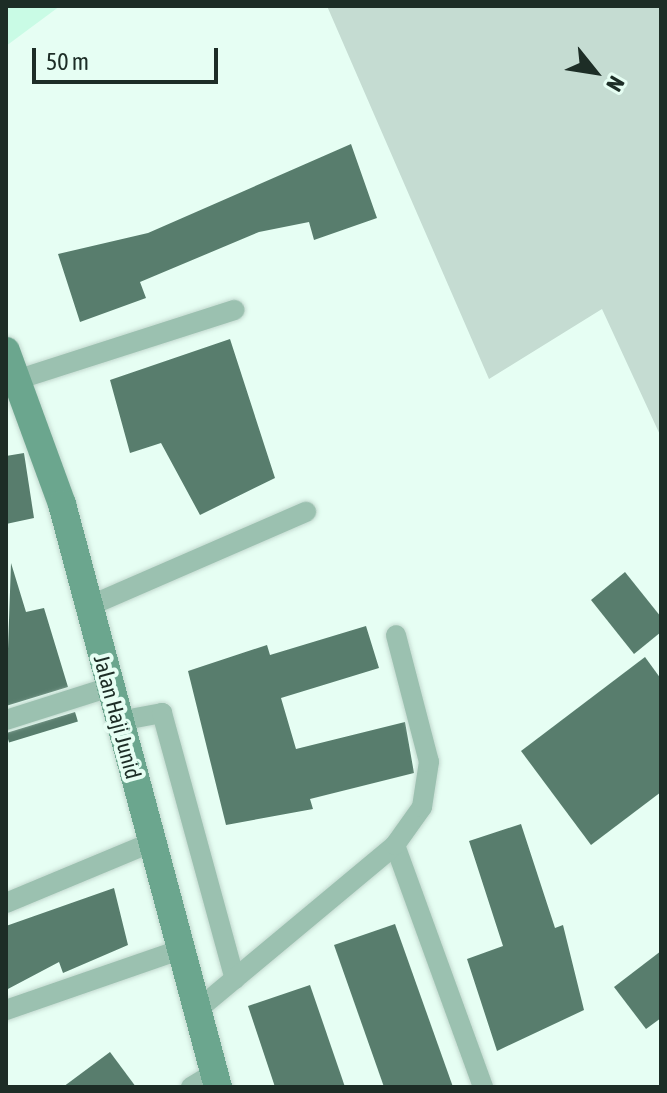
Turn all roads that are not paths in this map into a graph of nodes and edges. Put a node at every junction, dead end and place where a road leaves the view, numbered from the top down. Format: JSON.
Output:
{"nodes":[{"id":1,"x":235,"y":310,"type":"dead end"},
{"id":2,"x":6,"y":351,"type":"edge"},
{"id":3,"x":11,"y":382,"type":"edge"},
{"id":4,"x":306,"y":512,"type":"dead end"},
{"id":5,"x":87,"y":607,"type":"junction"},
{"id":6,"x":396,"y":635,"type":"dead end"},
{"id":7,"x":110,"y":687,"type":"junction"},
{"id":8,"x":6,"y":720,"type":"edge"},
{"id":9,"x":119,"y":721,"type":"junction"},
{"id":10,"x":150,"y":843,"type":"junction"},
{"id":11,"x":395,"y":845,"type":"junction"},
{"id":12,"x":6,"y":903,"type":"edge"},
{"id":13,"x":179,"y":950,"type":"junction"},
{"id":14,"x":235,"y":979,"type":"junction"},
{"id":15,"x":6,"y":1010,"type":"edge"},
{"id":16,"x":196,"y":1011,"type":"junction"},
{"id":17,"x":208,"y":1082,"type":"edge"},
{"id":18,"x":483,"y":1087,"type":"edge"}],
"edges":[{"from":1,"to":3,"type":"street"},
{"from":2,"to":3,"type":"street","name":"Jalan Haji Junid"},
{"from":3,"to":5,"type":"street","name":"Jalan Haji Junid"},
{"from":4,"to":5,"type":"street"},
{"from":5,"to":7,"type":"street","name":"Jalan Haji Junid"},
{"from":6,"to":11,"type":"street"},
{"from":7,"to":8,"type":"street"},
{"from":7,"to":9,"type":"street","name":"Jalan Haji Junid"},
{"from":9,"to":10,"type":"street","name":"Jalan Haji Junid"},
{"from":9,"to":14,"type":"street"},
{"from":10,"to":12,"type":"street"},
{"from":10,"to":13,"type":"street","name":"Jalan Haji Junid"},
{"from":11,"to":14,"type":"street"},
{"from":11,"to":18,"type":"street"},
{"from":13,"to":15,"type":"street"},
{"from":13,"to":16,"type":"street","name":"Jalan Haji Junid"},
{"from":14,"to":16,"type":"street"},
{"from":16,"to":17,"type":"street","name":"Jalan Haji Junid"}]}
